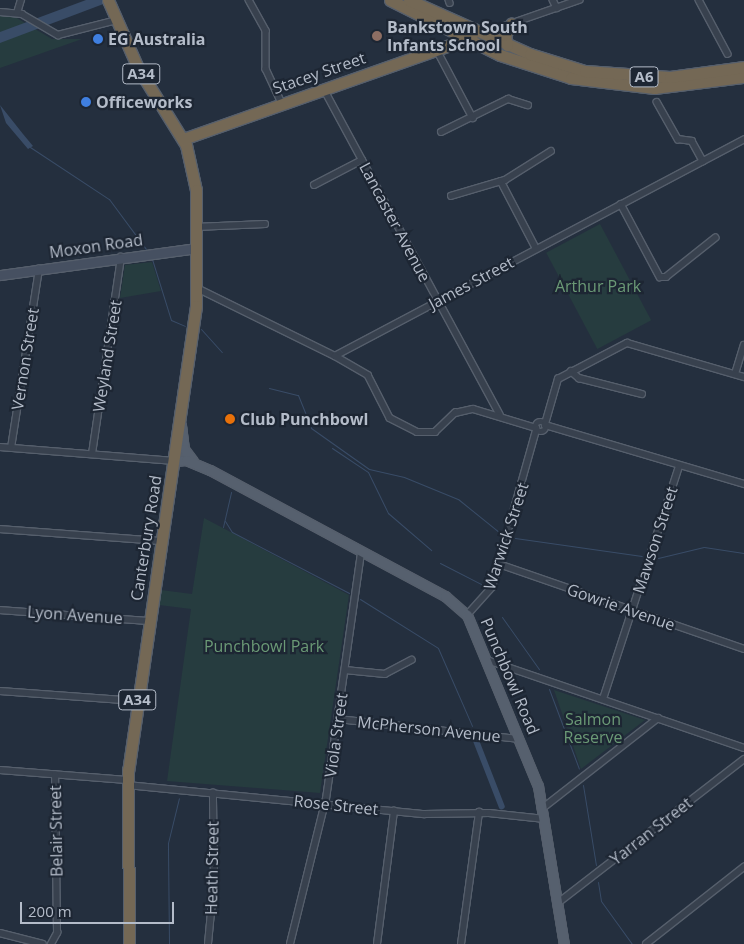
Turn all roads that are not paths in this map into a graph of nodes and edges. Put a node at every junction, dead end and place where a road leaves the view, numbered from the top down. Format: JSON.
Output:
{"nodes":[{"id":1,"x":21,"y":0,"type":"edge"},
{"id":2,"x":249,"y":0,"type":"edge"},
{"id":3,"x":390,"y":0,"type":"edge"},
{"id":4,"x":410,"y":0,"type":"edge"},
{"id":5,"x":553,"y":0,"type":"edge"},
{"id":6,"x":579,"y":0,"type":"edge"},
{"id":7,"x":699,"y":0,"type":"edge"},
{"id":8,"x":112,"y":1,"type":"edge"},
{"id":9,"x":557,"y":8,"type":"junction"},
{"id":10,"x":0,"y":12,"type":"edge"},
{"id":11,"x":17,"y":13,"type":"junction"},
{"id":12,"x":119,"y":19,"type":"junction"},
{"id":13,"x":511,"y":24,"type":"junction"},
{"id":14,"x":444,"y":26,"type":"junction"},
{"id":15,"x":483,"y":33,"type":"junction"},
{"id":16,"x":468,"y":39,"type":"junction"},
{"id":17,"x":507,"y":44,"type":"junction"},
{"id":18,"x":440,"y":48,"type":"junction"},
{"id":19,"x":728,"y":54,"type":"dead end"},
{"id":20,"x":744,"y":68,"type":"edge"},
{"id":21,"x":744,"y":77,"type":"edge"},
{"id":22,"x":324,"y":88,"type":"junction"},
{"id":23,"x":656,"y":102,"type":"dead end"},
{"id":24,"x":282,"y":103,"type":"junction"},
{"id":25,"x":528,"y":106,"type":"dead end"},
{"id":26,"x":473,"y":118,"type":"junction"},
{"id":27,"x":441,"y":132,"type":"dead end"},
{"id":28,"x":182,"y":138,"type":"junction"},
{"id":29,"x":744,"y":140,"type":"edge"},
{"id":30,"x":551,"y":151,"type":"dead end"},
{"id":31,"x":362,"y":160,"type":"junction"},
{"id":32,"x":703,"y":161,"type":"junction"},
{"id":33,"x":501,"y":181,"type":"junction"},
{"id":34,"x":314,"y":185,"type":"dead end"},
{"id":35,"x":451,"y":196,"type":"dead end"},
{"id":36,"x":621,"y":204,"type":"junction"},
{"id":37,"x":266,"y":224,"type":"dead end"},
{"id":38,"x":195,"y":227,"type":"junction"},
{"id":39,"x":715,"y":238,"type":"dead end"},
{"id":40,"x":196,"y":248,"type":"junction"},
{"id":41,"x":536,"y":248,"type":"junction"},
{"id":42,"x":121,"y":257,"type":"junction"},
{"id":43,"x":39,"y":269,"type":"junction"},
{"id":44,"x":0,"y":275,"type":"edge"},
{"id":45,"x":197,"y":288,"type":"junction"},
{"id":46,"x":438,"y":301,"type":"junction"},
{"id":47,"x":744,"y":346,"type":"edge"},
{"id":48,"x":335,"y":356,"type":"junction"},
{"id":49,"x":571,"y":371,"type":"junction"},
{"id":50,"x":735,"y":374,"type":"junction"},
{"id":51,"x":744,"y":377,"type":"edge"},
{"id":52,"x":642,"y":394,"type":"dead end"},
{"id":53,"x":500,"y":415,"type":"junction"},
{"id":54,"x":180,"y":420,"type":"junction"},
{"id":55,"x":541,"y":427,"type":"junction"},
{"id":56,"x":0,"y":447,"type":"edge"},
{"id":57,"x":11,"y":448,"type":"junction"},
{"id":58,"x":92,"y":454,"type":"junction"},
{"id":59,"x":174,"y":461,"type":"junction"},
{"id":60,"x":195,"y":462,"type":"junction"},
{"id":61,"x":678,"y":466,"type":"junction"},
{"id":62,"x":215,"y":475,"type":"junction"},
{"id":63,"x":744,"y":484,"type":"edge"},
{"id":64,"x":0,"y":528,"type":"edge"},
{"id":65,"x":161,"y":541,"type":"junction"},
{"id":66,"x":361,"y":552,"type":"junction"},
{"id":67,"x":499,"y":564,"type":"junction"},
{"id":68,"x":0,"y":610,"type":"edge"},
{"id":69,"x":633,"y":610,"type":"junction"},
{"id":70,"x":467,"y":615,"type":"junction"},
{"id":71,"x":149,"y":621,"type":"junction"},
{"id":72,"x":744,"y":649,"type":"edge"},
{"id":73,"x":411,"y":660,"type":"dead end"},
{"id":74,"x":490,"y":661,"type":"junction"},
{"id":75,"x":345,"y":670,"type":"junction"},
{"id":76,"x":0,"y":691,"type":"edge"},
{"id":77,"x":603,"y":699,"type":"junction"},
{"id":78,"x":137,"y":701,"type":"junction"},
{"id":79,"x":658,"y":718,"type":"junction"},
{"id":80,"x":338,"y":719,"type":"junction"},
{"id":81,"x":520,"y":739,"type":"junction"},
{"id":82,"x":744,"y":748,"type":"edge"},
{"id":83,"x":744,"y":759,"type":"edge"},
{"id":84,"x":0,"y":770,"type":"edge"},
{"id":85,"x":55,"y":775,"type":"junction"},
{"id":86,"x":127,"y":783,"type":"junction"},
{"id":87,"x":213,"y":793,"type":"junction"},
{"id":88,"x":326,"y":804,"type":"junction"},
{"id":89,"x":543,"y":808,"type":"junction"},
{"id":90,"x":394,"y":811,"type":"junction"},
{"id":91,"x":479,"y":812,"type":"junction"},
{"id":92,"x":545,"y":818,"type":"junction"},
{"id":93,"x":744,"y":867,"type":"edge"},
{"id":94,"x":558,"y":903,"type":"junction"},
{"id":95,"x":0,"y":933,"type":"edge"},
{"id":96,"x":43,"y":944,"type":"edge"},
{"id":97,"x":51,"y":944,"type":"edge"},
{"id":98,"x":129,"y":944,"type":"edge"},
{"id":99,"x":208,"y":944,"type":"edge"},
{"id":100,"x":290,"y":944,"type":"edge"},
{"id":101,"x":377,"y":944,"type":"edge"},
{"id":102,"x":461,"y":944,"type":"edge"},
{"id":103,"x":564,"y":944,"type":"edge"},
{"id":104,"x":646,"y":944,"type":"edge"}],
"edges":[{"from":1,"to":11,"type":"street"},
{"from":2,"to":24,"type":"street"},
{"from":3,"to":14,"type":"highway","number":"A6"},
{"from":4,"to":15,"type":"highway","number":"A6"},
{"from":5,"to":9,"type":"street"},
{"from":6,"to":9,"type":"street","name":"Stacey Street"},
{"from":7,"to":19,"type":"street"},
{"from":8,"to":12,"type":"highway","name":"Canterbury Road","number":"A34"},
{"from":9,"to":13,"type":"street","name":"Stacey Street"},
{"from":10,"to":11,"type":"street"},
{"from":11,"to":12,"type":"street"},
{"from":12,"to":28,"type":"highway","name":"Canterbury Road","number":"A34"},
{"from":13,"to":15,"type":"street","name":"Stacey Street"},
{"from":13,"to":17,"type":"highway"},
{"from":14,"to":16,"type":"highway","number":"A6"},
{"from":14,"to":18,"type":"highway"},
{"from":15,"to":16,"type":"highway","name":"Stacey Street"},
{"from":15,"to":17,"type":"highway","number":"A6"},
{"from":16,"to":18,"type":"highway","name":"Stacey Street"},
{"from":16,"to":21,"type":"highway","number":"A6"},
{"from":17,"to":20,"type":"highway","number":"A6"},
{"from":18,"to":22,"type":"highway","name":"Stacey Street"},
{"from":18,"to":26,"type":"street"},
{"from":22,"to":24,"type":"highway","name":"Stacey Street"},
{"from":22,"to":31,"type":"street","name":"Lancaster Avenue"},
{"from":23,"to":32,"type":"street"},
{"from":24,"to":28,"type":"highway","name":"Stacey Street"},
{"from":25,"to":26,"type":"street"},
{"from":26,"to":27,"type":"street"},
{"from":28,"to":38,"type":"highway","name":"Canterbury Road","number":"A34"},
{"from":29,"to":32,"type":"street","name":"James Street"},
{"from":30,"to":33,"type":"street"},
{"from":31,"to":34,"type":"street"},
{"from":31,"to":46,"type":"street","name":"Lancaster Avenue"},
{"from":32,"to":36,"type":"street","name":"James Street"},
{"from":33,"to":35,"type":"street"},
{"from":33,"to":41,"type":"street"},
{"from":36,"to":39,"type":"street"},
{"from":36,"to":41,"type":"street","name":"James Street"},
{"from":37,"to":38,"type":"street"},
{"from":38,"to":40,"type":"highway","name":"Canterbury Road","number":"A34"},
{"from":40,"to":42,"type":"main road","name":"Moxon Road"},
{"from":40,"to":45,"type":"highway","name":"Canterbury Road","number":"A34"},
{"from":41,"to":46,"type":"street","name":"James Street"},
{"from":42,"to":43,"type":"main road","name":"Moxon Road"},
{"from":42,"to":58,"type":"street","name":"Weyland Street"},
{"from":43,"to":44,"type":"main road","name":"Moxon Road"},
{"from":43,"to":57,"type":"street","name":"Vernon Street"},
{"from":45,"to":48,"type":"street"},
{"from":45,"to":54,"type":"highway","name":"Canterbury Road","number":"A34"},
{"from":46,"to":48,"type":"street","name":"James Street"},
{"from":46,"to":53,"type":"street","name":"Lancaster Avenue"},
{"from":47,"to":50,"type":"street"},
{"from":48,"to":53,"type":"street"},
{"from":49,"to":50,"type":"street"},
{"from":49,"to":52,"type":"street"},
{"from":49,"to":55,"type":"street","name":"Warwick Street"},
{"from":50,"to":51,"type":"street"},
{"from":53,"to":55,"type":"street"},
{"from":54,"to":59,"type":"highway","name":"Canterbury Road","number":"A34"},
{"from":54,"to":60,"type":"main road"},
{"from":55,"to":61,"type":"street"},
{"from":55,"to":67,"type":"street","name":"Warwick Street"},
{"from":56,"to":57,"type":"street"},
{"from":57,"to":58,"type":"street"},
{"from":58,"to":59,"type":"street"},
{"from":59,"to":60,"type":"main road"},
{"from":59,"to":62,"type":"main road","name":"Punchbowl Road"},
{"from":59,"to":65,"type":"highway","name":"Canterbury Road","number":"A34"},
{"from":60,"to":62,"type":"main road","name":"Punchbowl Road"},
{"from":61,"to":63,"type":"street"},
{"from":61,"to":69,"type":"street","name":"Mawson Street"},
{"from":62,"to":66,"type":"main road","name":"Punchbowl Road"},
{"from":64,"to":65,"type":"street"},
{"from":65,"to":71,"type":"highway","name":"Canterbury Road","number":"A34"},
{"from":66,"to":70,"type":"main road","name":"Punchbowl Road"},
{"from":66,"to":75,"type":"street","name":"Viola Street"},
{"from":67,"to":69,"type":"street","name":"Gowrie Avenue"},
{"from":67,"to":70,"type":"street","name":"Warwick Street"},
{"from":68,"to":71,"type":"street","name":"Lyon Avenue"},
{"from":69,"to":72,"type":"street","name":"Gowrie Avenue"},
{"from":69,"to":77,"type":"street","name":"Mawson Street"},
{"from":70,"to":74,"type":"main road","name":"Punchbowl Road"},
{"from":71,"to":78,"type":"highway","name":"Canterbury Road","number":"A34"},
{"from":73,"to":75,"type":"street"},
{"from":74,"to":77,"type":"street"},
{"from":74,"to":81,"type":"main road","name":"Punchbowl Road"},
{"from":75,"to":80,"type":"street","name":"Viola Street"},
{"from":76,"to":78,"type":"street"},
{"from":77,"to":79,"type":"street"},
{"from":78,"to":86,"type":"highway","name":"Canterbury Road","number":"A34"},
{"from":79,"to":82,"type":"street"},
{"from":79,"to":89,"type":"street"},
{"from":80,"to":81,"type":"street","name":"McPherson Avenue"},
{"from":80,"to":88,"type":"street","name":"Viola Street"},
{"from":81,"to":89,"type":"main road","name":"Punchbowl Road"},
{"from":83,"to":94,"type":"street","name":"Yarran Street"},
{"from":84,"to":85,"type":"street","name":"Rose Street"},
{"from":85,"to":86,"type":"street","name":"Rose Street"},
{"from":85,"to":97,"type":"street","name":"Belair Street"},
{"from":86,"to":87,"type":"street","name":"Rose Street"},
{"from":86,"to":98,"type":"highway","name":"Canterbury Road","number":"A34"},
{"from":87,"to":88,"type":"street","name":"Rose Street"},
{"from":87,"to":99,"type":"street","name":"Heath Street"},
{"from":88,"to":90,"type":"street","name":"Rose Street"},
{"from":88,"to":100,"type":"street","name":"Viola Street"},
{"from":89,"to":92,"type":"main road","name":"Punchbowl Road"},
{"from":90,"to":91,"type":"street","name":"Rose Street"},
{"from":90,"to":101,"type":"street"},
{"from":91,"to":92,"type":"street","name":"Rose Street"},
{"from":91,"to":102,"type":"street"},
{"from":92,"to":94,"type":"main road","name":"Punchbowl Road"},
{"from":93,"to":104,"type":"street"},
{"from":94,"to":103,"type":"main road","name":"Punchbowl Road"},
{"from":95,"to":96,"type":"street"}]}
